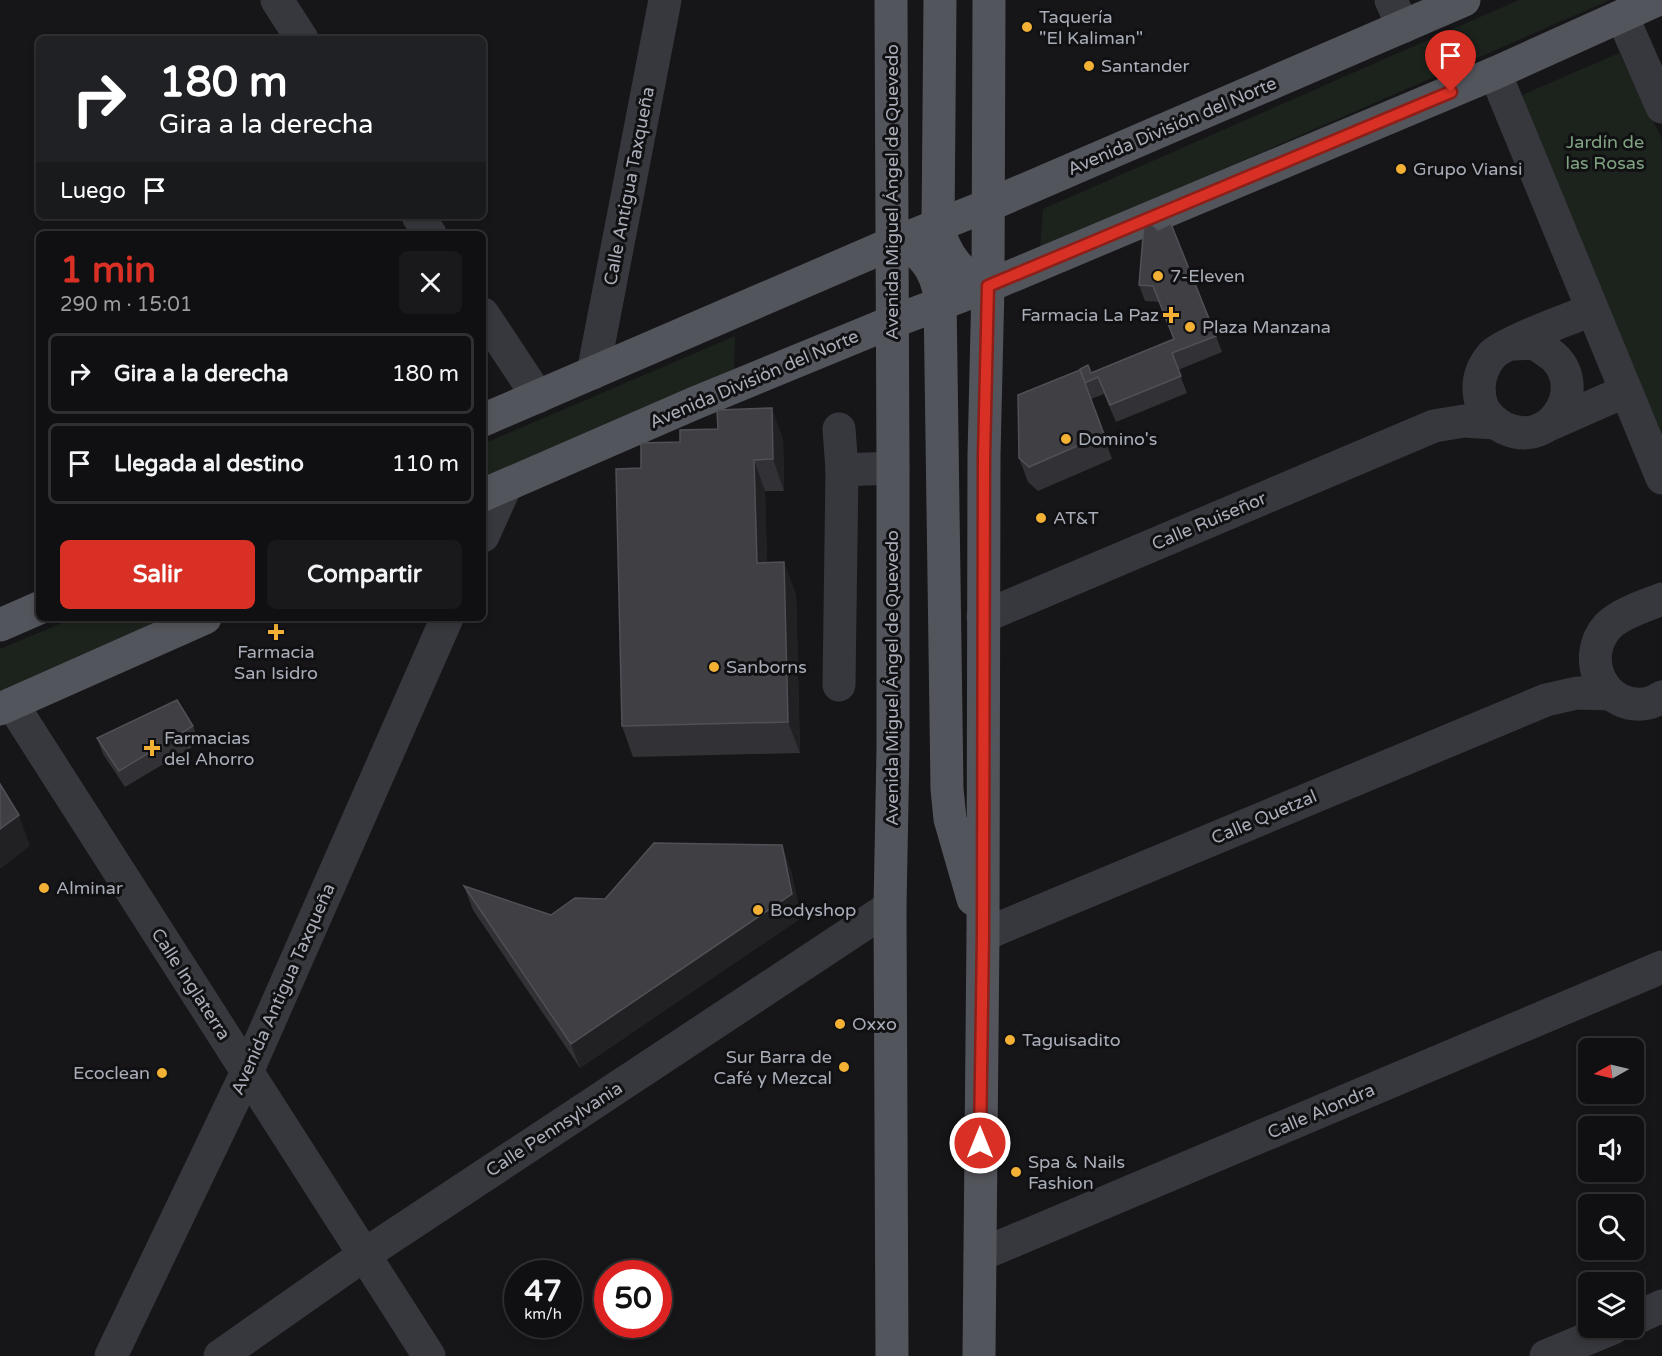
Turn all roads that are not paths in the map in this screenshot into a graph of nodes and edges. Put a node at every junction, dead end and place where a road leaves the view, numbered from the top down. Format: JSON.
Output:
{"nodes":[{"id":1,"x":277,"y":0,"type":"edge"},
{"id":2,"x":665,"y":0,"type":"edge"},
{"id":3,"x":891,"y":0,"type":"edge"},
{"id":4,"x":940,"y":0,"type":"edge"},
{"id":5,"x":989,"y":0,"type":"edge"},
{"id":6,"x":1464,"y":0,"type":"edge"},
{"id":7,"x":1657,"y":0,"type":"edge"},
{"id":8,"x":1397,"y":13,"type":"edge"},
{"id":9,"x":1622,"y":15,"type":"junction"},
{"id":10,"x":300,"y":36,"type":"edge"},
{"id":11,"x":1495,"y":73,"type":"junction"},
{"id":12,"x":1662,"y":107,"type":"edge"},
{"id":13,"x":989,"y":205,"type":"junction"},
{"id":14,"x":938,"y":225,"type":"junction"},
{"id":15,"x":891,"y":244,"type":"junction"},
{"id":16,"x":988,"y":286,"type":"junction"},
{"id":17,"x":940,"y":304,"type":"junction"},
{"id":18,"x":1592,"y":310,"type":"junction"},
{"id":19,"x":486,"y":319,"type":"edge"},
{"id":20,"x":892,"y":322,"type":"junction"},
{"id":21,"x":1511,"y":344,"type":"junction"},
{"id":22,"x":1482,"y":369,"type":"junction"},
{"id":23,"x":593,"y":373,"type":"junction"},
{"id":24,"x":1626,"y":392,"type":"junction"},
{"id":25,"x":538,"y":397,"type":"junction"},
{"id":26,"x":486,"y":419,"type":"edge"},
{"id":27,"x":1495,"y":423,"type":"junction"},
{"id":28,"x":1551,"y":424,"type":"junction"},
{"id":29,"x":1434,"y":426,"type":"junction"},
{"id":30,"x":839,"y":429,"type":"dead end"},
{"id":31,"x":893,"y":468,"type":"junction"},
{"id":32,"x":842,"y":470,"type":"junction"},
{"id":33,"x":1662,"y":478,"type":"edge"},
{"id":34,"x":494,"y":490,"type":"edge"},
{"id":35,"x":486,"y":524,"type":"edge"},
{"id":36,"x":1662,"y":599,"type":"edge"},
{"id":37,"x":36,"y":609,"type":"edge"},
{"id":38,"x":1627,"y":615,"type":"junction"},
{"id":39,"x":983,"y":617,"type":"junction"},
{"id":40,"x":198,"y":621,"type":"edge"},
{"id":41,"x":446,"y":621,"type":"edge"},
{"id":42,"x":1662,"y":621,"type":"edge"},
{"id":43,"x":0,"y":625,"type":"edge"},
{"id":44,"x":1598,"y":640,"type":"junction"},
{"id":45,"x":839,"y":684,"type":"dead end"},
{"id":46,"x":1611,"y":694,"type":"junction"},
{"id":47,"x":1662,"y":697,"type":"edge"},
{"id":48,"x":1546,"y":700,"type":"junction"},
{"id":49,"x":6,"y":706,"type":"edge"},
{"id":50,"x":890,"y":907,"type":"junction"},
{"id":51,"x":983,"y":935,"type":"junction"},
{"id":52,"x":1662,"y":967,"type":"edge"},
{"id":53,"x":247,"y":1072,"type":"junction"},
{"id":54,"x":364,"y":1255,"type":"junction"},
{"id":55,"x":980,"y":1255,"type":"junction"},
{"id":56,"x":1662,"y":1306,"type":"edge"},
{"id":57,"x":1644,"y":1314,"type":"edge"},
{"id":58,"x":1589,"y":1338,"type":"edge"},
{"id":59,"x":111,"y":1356,"type":"edge"},
{"id":60,"x":220,"y":1356,"type":"edge"},
{"id":61,"x":429,"y":1356,"type":"edge"},
{"id":62,"x":892,"y":1356,"type":"edge"},
{"id":63,"x":979,"y":1356,"type":"edge"},
{"id":64,"x":1546,"y":1356,"type":"edge"}],
"edges":[{"from":1,"to":10,"type":"street"},
{"from":2,"to":23,"type":"street","name":"Calle Antigua Taxqueña"},
{"from":3,"to":15,"type":"main road","name":"Avenida Miguel Ángel de Quevedo"},
{"from":4,"to":14,"type":"main road"},
{"from":5,"to":13,"type":"main road"},
{"from":6,"to":8,"type":"main road","name":"Avenida División del Norte"},
{"from":7,"to":9,"type":"main road","name":"Avenida División del Norte"},
{"from":8,"to":13,"type":"main road","name":"Avenida División del Norte"},
{"from":9,"to":11,"type":"main road","name":"Avenida División del Norte"},
{"from":9,"to":12,"type":"street"},
{"from":11,"to":16,"type":"main road","name":"Avenida División del Norte"},
{"from":11,"to":18,"type":"street"},
{"from":13,"to":14,"type":"main road","name":"Avenida División del Norte"},
{"from":13,"to":16,"type":"main road"},
{"from":14,"to":15,"type":"main road","name":"Avenida División del Norte"},
{"from":14,"to":16,"type":"main road"},
{"from":15,"to":17,"type":"main road"},
{"from":15,"to":20,"type":"main road","name":"Avenida Miguel Ángel de Quevedo"},
{"from":15,"to":23,"type":"main road","name":"Avenida División del Norte"},
{"from":16,"to":17,"type":"main road","name":"Avenida División del Norte"},
{"from":16,"to":39,"type":"main road"},
{"from":17,"to":20,"type":"main road","name":"Avenida División del Norte"},
{"from":17,"to":51,"type":"main road"},
{"from":18,"to":21,"type":"street"},
{"from":18,"to":24,"type":"street"},
{"from":19,"to":25,"type":"street"},
{"from":20,"to":31,"type":"main road","name":"Avenida Miguel Ángel de Quevedo"},
{"from":20,"to":34,"type":"main road","name":"Avenida División del Norte"},
{"from":21,"to":22,"type":"street"},
{"from":21,"to":28,"type":"street"},
{"from":22,"to":27,"type":"street"},
{"from":22,"to":29,"type":"street","name":"Calle Ruiseñor"},
{"from":23,"to":25,"type":"main road","name":"Avenida División del Norte"},
{"from":24,"to":28,"type":"street"},
{"from":24,"to":33,"type":"street"},
{"from":25,"to":26,"type":"main road","name":"Avenida División del Norte"},
{"from":27,"to":28,"type":"street"},
{"from":27,"to":29,"type":"street","name":"Calle Ruiseñor"},
{"from":29,"to":39,"type":"street","name":"Calle Ruiseñor"},
{"from":30,"to":32,"type":"street"},
{"from":31,"to":32,"type":"street"},
{"from":31,"to":50,"type":"main road","name":"Avenida Miguel Ángel de Quevedo"},
{"from":32,"to":45,"type":"street"},
{"from":34,"to":35,"type":"street"},
{"from":36,"to":38,"type":"street"},
{"from":37,"to":43,"type":"main road"},
{"from":38,"to":42,"type":"street"},
{"from":38,"to":44,"type":"street","name":"Calle Quetzal"},
{"from":39,"to":51,"type":"main road"},
{"from":40,"to":49,"type":"main road"},
{"from":41,"to":53,"type":"street","name":"Avenida Antigua Taxqueña"},
{"from":44,"to":46,"type":"street"},
{"from":44,"to":48,"type":"street","name":"Calle Quetzal"},
{"from":46,"to":47,"type":"street","name":"Calle Quetzal"},
{"from":46,"to":48,"type":"street","name":"Calle Quetzal"},
{"from":48,"to":51,"type":"street","name":"Calle Quetzal"},
{"from":49,"to":53,"type":"street","name":"Calle Inglaterra"},
{"from":50,"to":54,"type":"street","name":"Calle Pennsylvania"},
{"from":50,"to":62,"type":"main road","name":"Avenida Miguel Ángel de Quevedo"},
{"from":51,"to":55,"type":"main road"},
{"from":52,"to":55,"type":"street","name":"Calle Alondra"},
{"from":53,"to":54,"type":"street","name":"Calle Inglaterra"},
{"from":53,"to":59,"type":"street","name":"Avenida Antigua Taxqueña"},
{"from":54,"to":60,"type":"street","name":"Calle Pennsylvania"},
{"from":54,"to":61,"type":"street","name":"Calle Inglaterra"},
{"from":55,"to":63,"type":"main road"},
{"from":56,"to":57,"type":"street"},
{"from":58,"to":64,"type":"street"}]}
